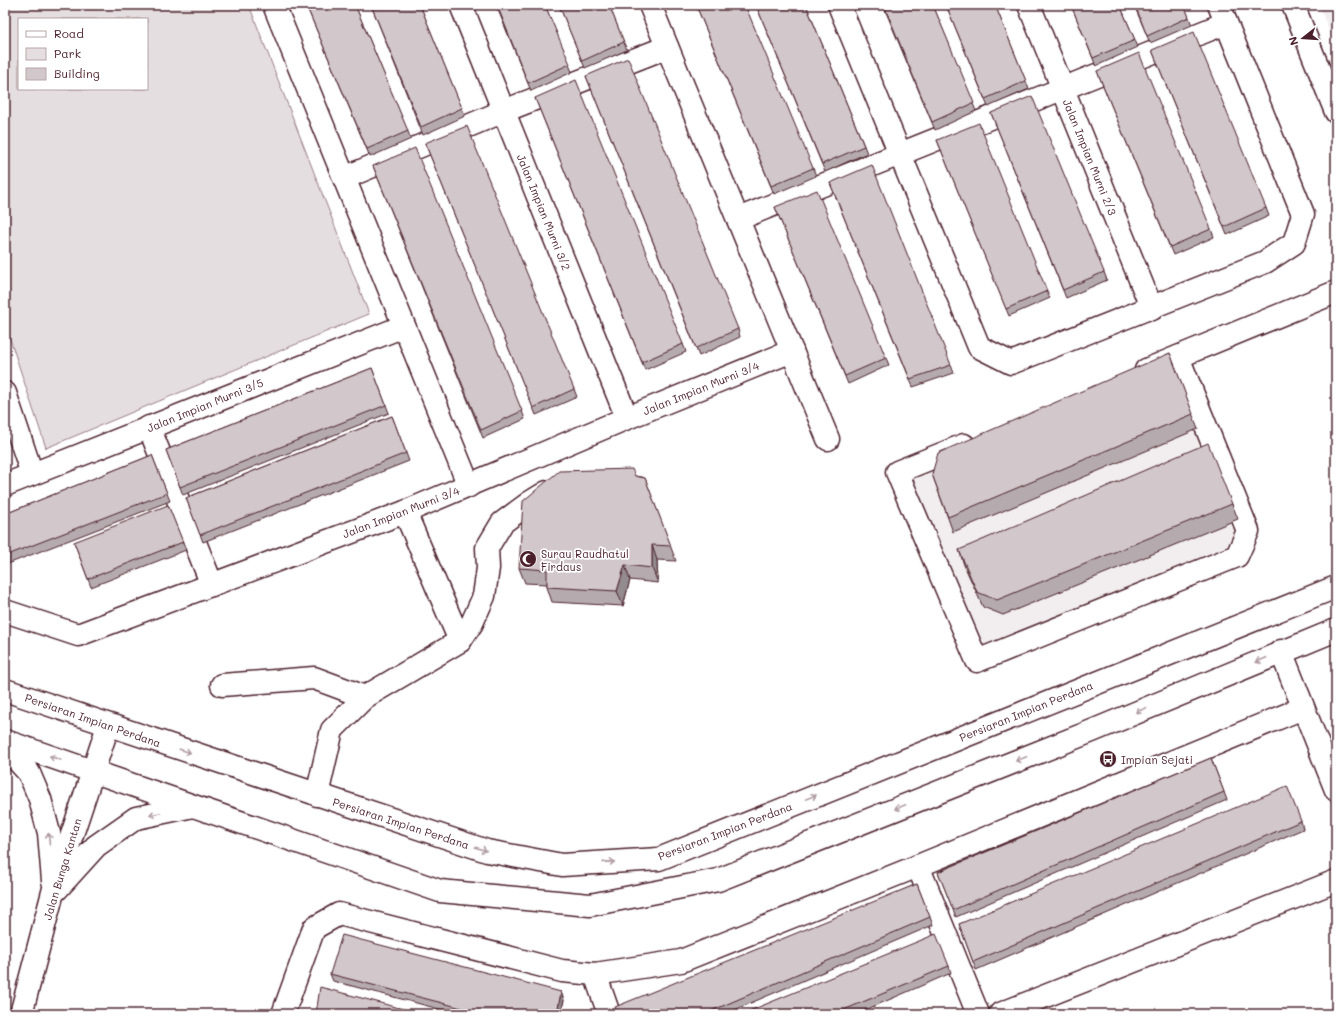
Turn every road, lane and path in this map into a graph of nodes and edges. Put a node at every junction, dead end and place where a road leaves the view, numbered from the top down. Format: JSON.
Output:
{"nodes":[{"id":1,"x":274,"y":5,"type":"edge"},
{"id":2,"x":461,"y":5,"type":"edge"},
{"id":3,"x":650,"y":5,"type":"edge"},
{"id":4,"x":838,"y":5,"type":"edge"},
{"id":5,"x":1028,"y":5,"type":"edge"},
{"id":6,"x":1293,"y":5,"type":"edge"},
{"id":7,"x":1223,"y":14,"type":"edge"},
{"id":8,"x":668,"y":47,"type":"junction"},
{"id":9,"x":1063,"y":90,"type":"junction"},
{"id":10,"x":504,"y":112,"type":"junction"},
{"id":11,"x":1336,"y":112,"type":"edge"},
{"id":12,"x":900,"y":154,"type":"junction"},
{"id":13,"x":344,"y":178,"type":"junction"},
{"id":14,"x":738,"y":219,"type":"junction"},
{"id":15,"x":1336,"y":292,"type":"edge"},
{"id":16,"x":1152,"y":309,"type":"junction"},
{"id":17,"x":404,"y":326,"type":"junction"},
{"id":18,"x":792,"y":351,"type":"junction"},
{"id":19,"x":1178,"y":357,"type":"junction"},
{"id":20,"x":1127,"y":378,"type":"edge"},
{"id":21,"x":5,"y":393,"type":"edge"},
{"id":22,"x":627,"y":418,"type":"junction"},
{"id":23,"x":149,"y":428,"type":"junction"},
{"id":24,"x":983,"y":437,"type":"edge"},
{"id":25,"x":828,"y":439,"type":"dead end"},
{"id":26,"x":32,"y":474,"type":"junction"},
{"id":27,"x":5,"y":485,"type":"edge"},
{"id":28,"x":469,"y":486,"type":"junction"},
{"id":29,"x":554,"y":488,"type":"edge"},
{"id":30,"x":405,"y":512,"type":"junction"},
{"id":31,"x":212,"y":584,"type":"junction"},
{"id":32,"x":1336,"y":587,"type":"edge"},
{"id":33,"x":5,"y":611,"type":"edge"},
{"id":34,"x":1336,"y":630,"type":"edge"},
{"id":35,"x":460,"y":641,"type":"junction"},
{"id":36,"x":1281,"y":652,"type":"junction"},
{"id":37,"x":222,"y":685,"type":"dead end"},
{"id":38,"x":5,"y":690,"type":"edge"},
{"id":39,"x":365,"y":697,"type":"junction"},
{"id":40,"x":1303,"y":708,"type":"junction"},
{"id":41,"x":108,"y":726,"type":"junction"},
{"id":42,"x":5,"y":741,"type":"edge"},
{"id":43,"x":5,"y":747,"type":"edge"},
{"id":44,"x":92,"y":771,"type":"junction"},
{"id":45,"x":1336,"y":790,"type":"edge"},
{"id":46,"x":316,"y":795,"type":"junction"},
{"id":47,"x":193,"y":806,"type":"junction"},
{"id":48,"x":918,"y":866,"type":"junction"},
{"id":49,"x":1336,"y":881,"type":"edge"},
{"id":50,"x":54,"y":892,"type":"junction"},
{"id":51,"x":596,"y":974,"type":"junction"},
{"id":52,"x":21,"y":1014,"type":"edge"},
{"id":53,"x":283,"y":1014,"type":"edge"},
{"id":54,"x":609,"y":1014,"type":"edge"},
{"id":55,"x":978,"y":1014,"type":"edge"},
{"id":56,"x":1000,"y":1014,"type":"edge"}],
"edges":[{"from":1,"to":13,"type":"street"},
{"from":2,"to":10,"type":"street","name":"Jalan Impian Murni 3/2"},
{"from":3,"to":8,"type":"street"},
{"from":4,"to":12,"type":"street"},
{"from":5,"to":9,"type":"street","name":"Jalan Impian Murni 2/3"},
{"from":6,"to":11,"type":"street"},
{"from":7,"to":9,"type":"street"},
{"from":7,"to":16,"type":"street"},
{"from":8,"to":10,"type":"street"},
{"from":8,"to":14,"type":"street"},
{"from":9,"to":12,"type":"street"},
{"from":9,"to":16,"type":"street","name":"Jalan Impian Murni 2/3"},
{"from":10,"to":13,"type":"street"},
{"from":10,"to":22,"type":"street","name":"Jalan Impian Murni 3/2"},
{"from":12,"to":14,"type":"street"},
{"from":12,"to":16,"type":"street"},
{"from":13,"to":17,"type":"street"},
{"from":14,"to":18,"type":"street"},
{"from":15,"to":19,"type":"street"},
{"from":17,"to":23,"type":"street","name":"Jalan Impian Murni 3/5"},
{"from":17,"to":28,"type":"street"},
{"from":18,"to":22,"type":"street","name":"Jalan Impian Murni 3/4"},
{"from":18,"to":25,"type":"street"},
{"from":19,"to":20,"type":"street"},
{"from":19,"to":24,"type":"street"},
{"from":21,"to":26,"type":"street"},
{"from":22,"to":28,"type":"street","name":"Jalan Impian Murni 3/4"},
{"from":23,"to":26,"type":"street","name":"Jalan Impian Murni 3/5"},
{"from":23,"to":31,"type":"street"},
{"from":26,"to":27,"type":"street","name":"Jalan Impian Murni 3/5"},
{"from":28,"to":30,"type":"street","name":"Jalan Impian Murni 3/4"},
{"from":29,"to":35,"type":"street"},
{"from":30,"to":31,"type":"street","name":"Jalan Impian Murni 3/4"},
{"from":30,"to":35,"type":"street"},
{"from":31,"to":33,"type":"street","name":"Jalan Impian Murni 3/4"},
{"from":46,"to":32,"type":"street","name":"Persiaran Impian Perdana","one_way":true},
{"from":34,"to":36,"type":"street"},
{"from":35,"to":39,"type":"street"},
{"from":36,"to":40,"type":"street"},
{"from":36,"to":47,"type":"street","one_way":true},
{"from":37,"to":39,"type":"street"},
{"from":38,"to":41,"type":"street","name":"Persiaran Impian Perdana"},
{"from":39,"to":46,"type":"street"},
{"from":40,"to":45,"type":"street"},
{"from":40,"to":48,"type":"street"},
{"from":41,"to":44,"type":"street","name":"Jalan Bunga Kantan"},
{"from":41,"to":46,"type":"street","name":"Persiaran Impian Perdana","one_way":true},
{"from":44,"to":42,"type":"street","one_way":true},
{"from":50,"to":43,"type":"street","one_way":true},
{"from":44,"to":47,"type":"street"},
{"from":44,"to":50,"type":"street","name":"Jalan Bunga Kantan"},
{"from":47,"to":50,"type":"street","one_way":true},
{"from":48,"to":51,"type":"street"},
{"from":48,"to":55,"type":"street"},
{"from":49,"to":56,"type":"street"},
{"from":50,"to":52,"type":"street","name":"Jalan Bunga Kantan"},
{"from":51,"to":53,"type":"street"},
{"from":51,"to":54,"type":"street"}]}
